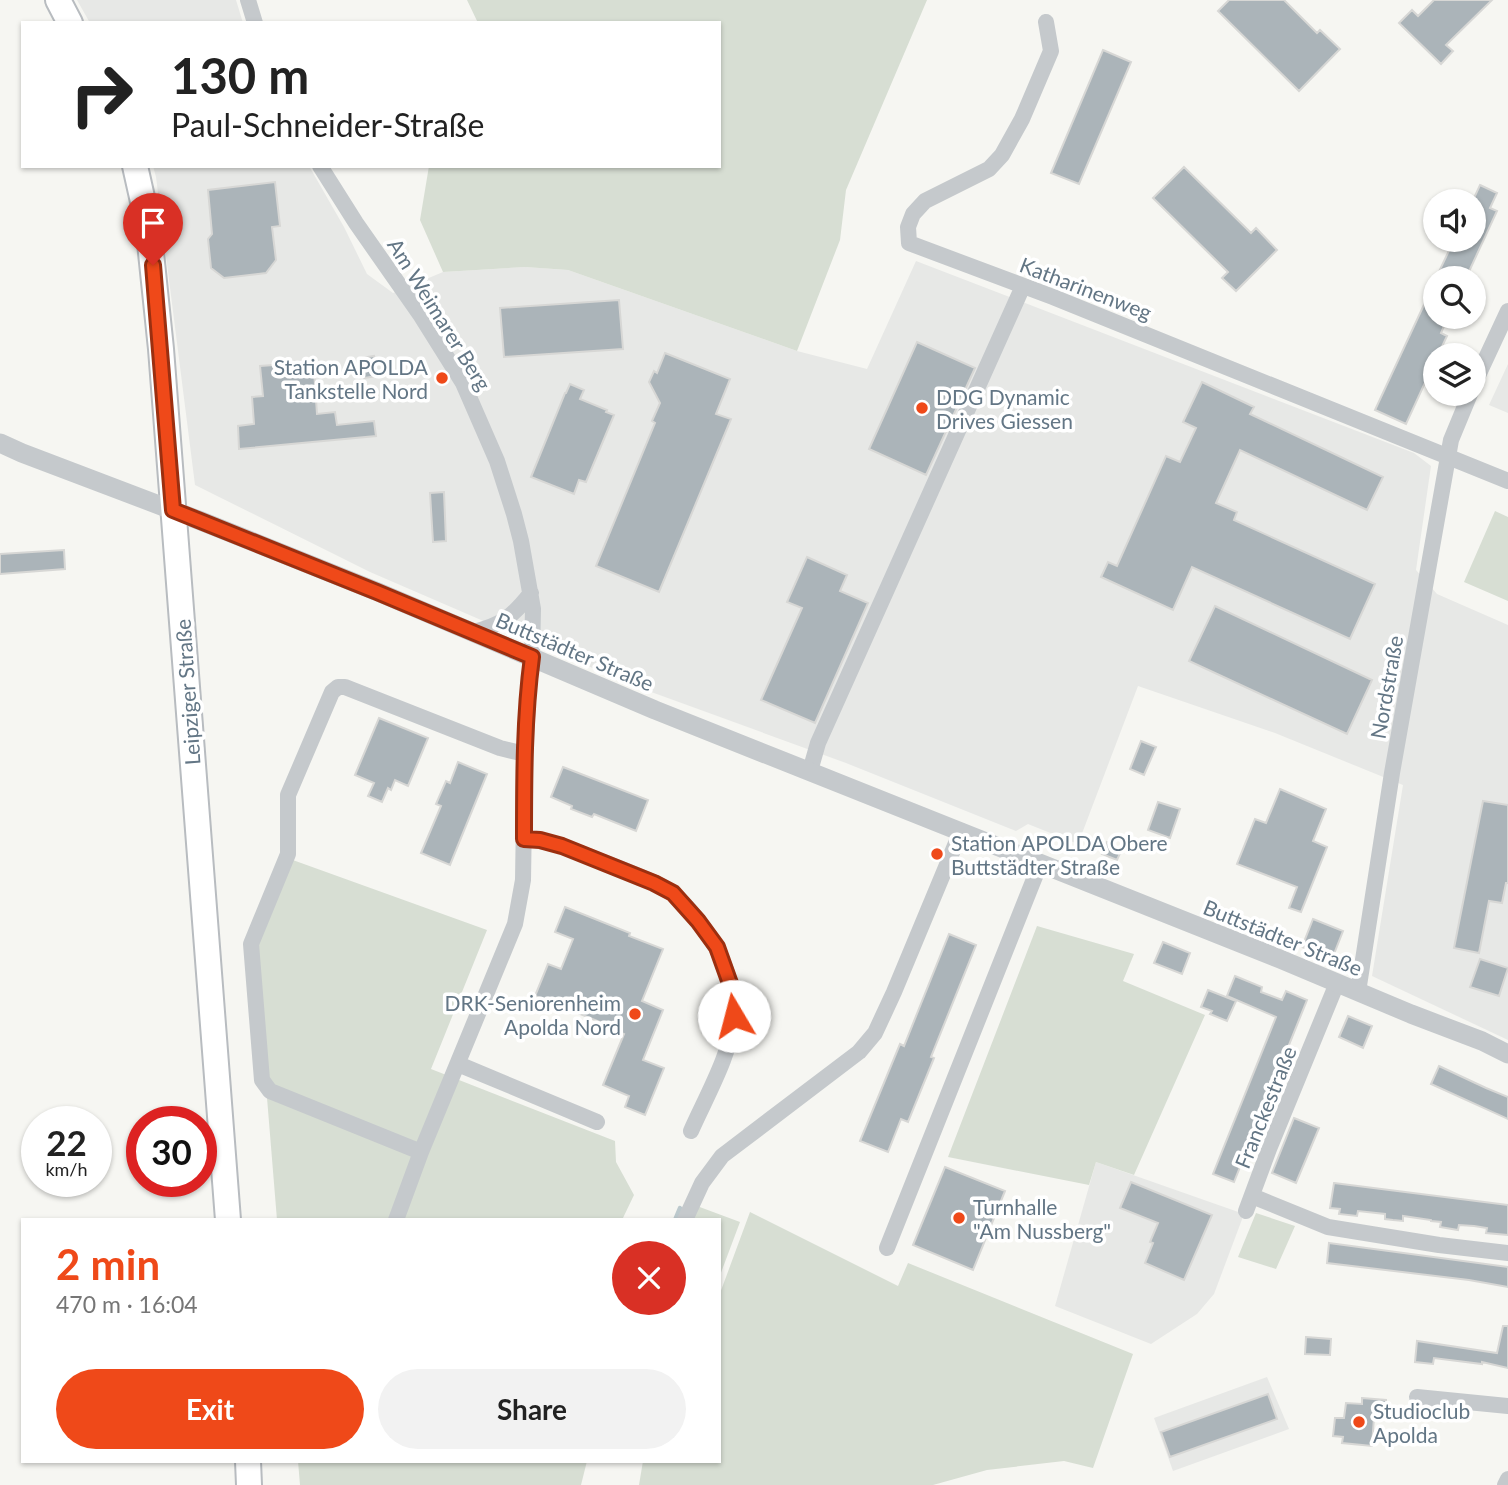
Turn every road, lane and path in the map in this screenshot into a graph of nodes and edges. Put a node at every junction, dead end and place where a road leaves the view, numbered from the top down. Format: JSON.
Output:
{"nodes":[{"id":1,"x":58,"y":0,"type":"edge"},
{"id":2,"x":248,"y":0,"type":"edge"},
{"id":3,"x":70,"y":21,"type":"edge"},
{"id":4,"x":254,"y":21,"type":"edge"},
{"id":5,"x":1046,"y":22,"type":"dead end"},
{"id":6,"x":135,"y":168,"type":"edge"},
{"id":7,"x":321,"y":168,"type":"edge"},
{"id":8,"x":1023,"y":286,"type":"junction"},
{"id":9,"x":1508,"y":311,"type":"edge"},
{"id":10,"x":1486,"y":358,"type":"edge"},
{"id":11,"x":1465,"y":406,"type":"edge"},
{"id":12,"x":0,"y":443,"type":"edge"},
{"id":13,"x":1448,"y":458,"type":"junction"},
{"id":14,"x":1508,"y":481,"type":"edge"},
{"id":15,"x":173,"y":510,"type":"junction"},
{"id":16,"x":531,"y":593,"type":"junction"},
{"id":17,"x":473,"y":632,"type":"junction"},
{"id":18,"x":532,"y":657,"type":"junction"},
{"id":19,"x":525,"y":754,"type":"junction"},
{"id":20,"x":810,"y":771,"type":"junction"},
{"id":21,"x":961,"y":831,"type":"junction"},
{"id":22,"x":524,"y":839,"type":"junction"},
{"id":23,"x":1040,"y":864,"type":"junction"},
{"id":24,"x":1337,"y":983,"type":"junction"},
{"id":25,"x":1358,"y":992,"type":"junction"},
{"id":26,"x":1508,"y":1054,"type":"edge"},
{"id":27,"x":458,"y":1064,"type":"junction"},
{"id":28,"x":597,"y":1122,"type":"dead end"},
{"id":29,"x":691,"y":1131,"type":"dead end"},
{"id":30,"x":421,"y":1152,"type":"junction"},
{"id":31,"x":228,"y":1218,"type":"edge"},
{"id":32,"x":397,"y":1218,"type":"edge"},
{"id":33,"x":686,"y":1218,"type":"edge"},
{"id":34,"x":887,"y":1248,"type":"dead end"},
{"id":35,"x":1508,"y":1253,"type":"edge"},
{"id":36,"x":1417,"y":1397,"type":"dead end"},
{"id":37,"x":1508,"y":1406,"type":"edge"},
{"id":38,"x":247,"y":1463,"type":"edge"},
{"id":39,"x":1508,"y":1479,"type":"edge"},
{"id":40,"x":249,"y":1485,"type":"edge"},
{"id":41,"x":1505,"y":1485,"type":"edge"}],
"edges":[{"from":1,"to":3,"type":"main road"},
{"from":2,"to":4,"type":"street"},
{"from":5,"to":8,"type":"street","name":"Katharinenweg"},
{"from":6,"to":15,"type":"main road","name":"Leipziger Straße"},
{"from":7,"to":16,"type":"street","name":"Am Weimarer Berg"},
{"from":8,"to":13,"type":"street","name":"Katharinenweg"},
{"from":8,"to":20,"type":"street"},
{"from":9,"to":10,"type":"street"},
{"from":11,"to":13,"type":"street","name":"Nordstraße"},
{"from":12,"to":15,"type":"street","name":"Buttstädter Straße"},
{"from":13,"to":14,"type":"street","name":"Katharinenweg"},
{"from":13,"to":25,"type":"street","name":"Nordstraße"},
{"from":15,"to":17,"type":"street","name":"Buttstädter Straße"},
{"from":15,"to":31,"type":"main road","name":"Leipziger Straße"},
{"from":16,"to":17,"type":"street"},
{"from":16,"to":18,"type":"street","name":"Am Weimarer Berg"},
{"from":17,"to":18,"type":"street","name":"Buttstädter Straße"},
{"from":18,"to":19,"type":"street","name":"Am Weimarer Berg"},
{"from":18,"to":20,"type":"street","name":"Buttstädter Straße"},
{"from":19,"to":22,"type":"street","name":"Am Weimarer Berg"},
{"from":19,"to":30,"type":"street"},
{"from":20,"to":21,"type":"street","name":"Buttstädter Straße"},
{"from":21,"to":23,"type":"street","name":"Buttstädter Straße"},
{"from":21,"to":33,"type":"street"},
{"from":22,"to":27,"type":"street","name":"Am Weimarer Berg"},
{"from":22,"to":29,"type":"street"},
{"from":23,"to":24,"type":"street","name":"Buttstädter Straße"},
{"from":23,"to":34,"type":"street"},
{"from":24,"to":25,"type":"street","name":"Buttstädter Straße"},
{"from":24,"to":35,"type":"street","name":"Franckestraße"},
{"from":25,"to":26,"type":"street","name":"Buttstädter Straße"},
{"from":27,"to":28,"type":"street"},
{"from":27,"to":30,"type":"street","name":"Am Weimarer Berg"},
{"from":30,"to":32,"type":"street","name":"Am Weimarer Berg"},
{"from":36,"to":37,"type":"street"},
{"from":38,"to":40,"type":"main road"},
{"from":39,"to":41,"type":"street"}]}
